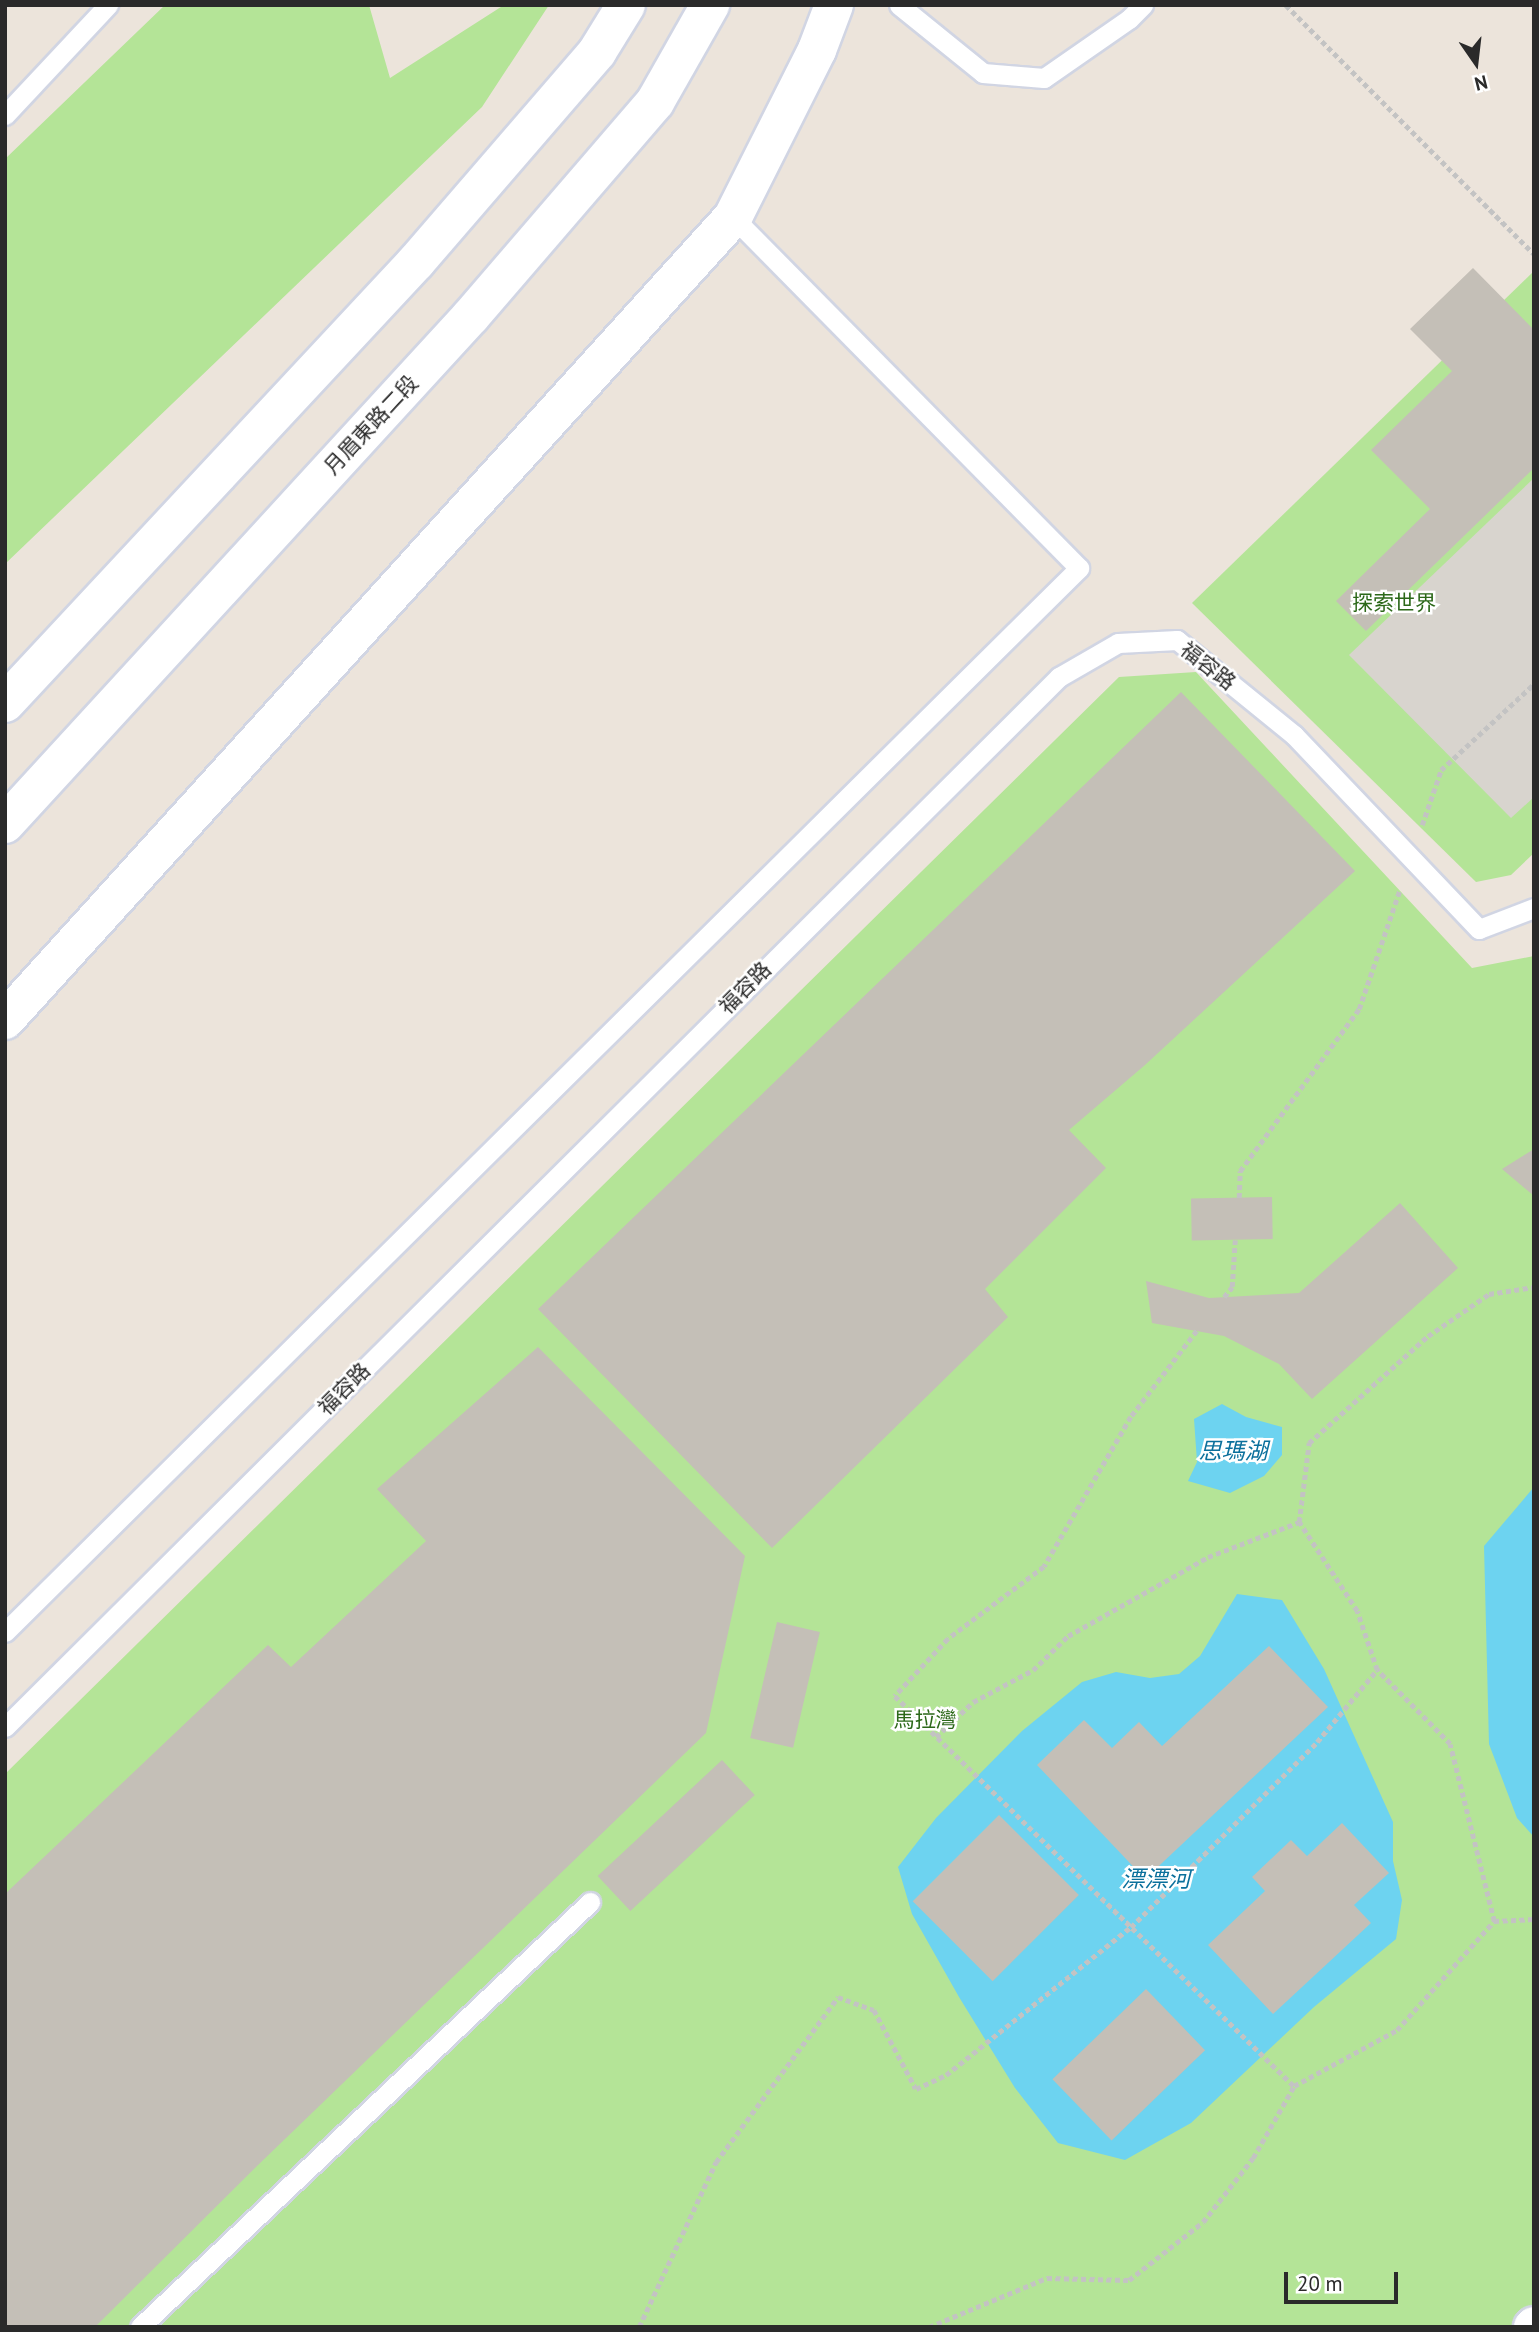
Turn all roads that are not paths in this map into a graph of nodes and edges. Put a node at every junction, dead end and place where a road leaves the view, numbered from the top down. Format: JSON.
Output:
{"nodes":[{"id":1,"x":108,"y":5,"type":"edge"},
{"id":2,"x":626,"y":5,"type":"edge"},
{"id":3,"x":709,"y":5,"type":"edge"},
{"id":4,"x":834,"y":5,"type":"edge"},
{"id":5,"x":899,"y":5,"type":"edge"},
{"id":6,"x":1143,"y":5,"type":"edge"},
{"id":7,"x":5,"y":115,"type":"edge"},
{"id":8,"x":733,"y":217,"type":"junction"},
{"id":9,"x":5,"y":703,"type":"edge"},
{"id":10,"x":5,"y":824,"type":"edge"},
{"id":11,"x":1534,"y":908,"type":"edge"},
{"id":12,"x":5,"y":1020,"type":"edge"},
{"id":13,"x":5,"y":1632,"type":"edge"},
{"id":14,"x":5,"y":1727,"type":"edge"},
{"id":15,"x":590,"y":1902,"type":"dead end"},
{"id":16,"x":139,"y":2327,"type":"edge"}],
"edges":[{"from":1,"to":7,"type":"lane"},
{"from":2,"to":9,"type":"street"},
{"from":3,"to":10,"type":"street","name":"月眉東路二段"},
{"from":4,"to":8,"type":"street"},
{"from":5,"to":6,"type":"lane"},
{"from":8,"to":12,"type":"street"},
{"from":8,"to":13,"type":"lane"},
{"from":11,"to":14,"type":"lane","name":"福容路"},
{"from":15,"to":16,"type":"lane"}]}
